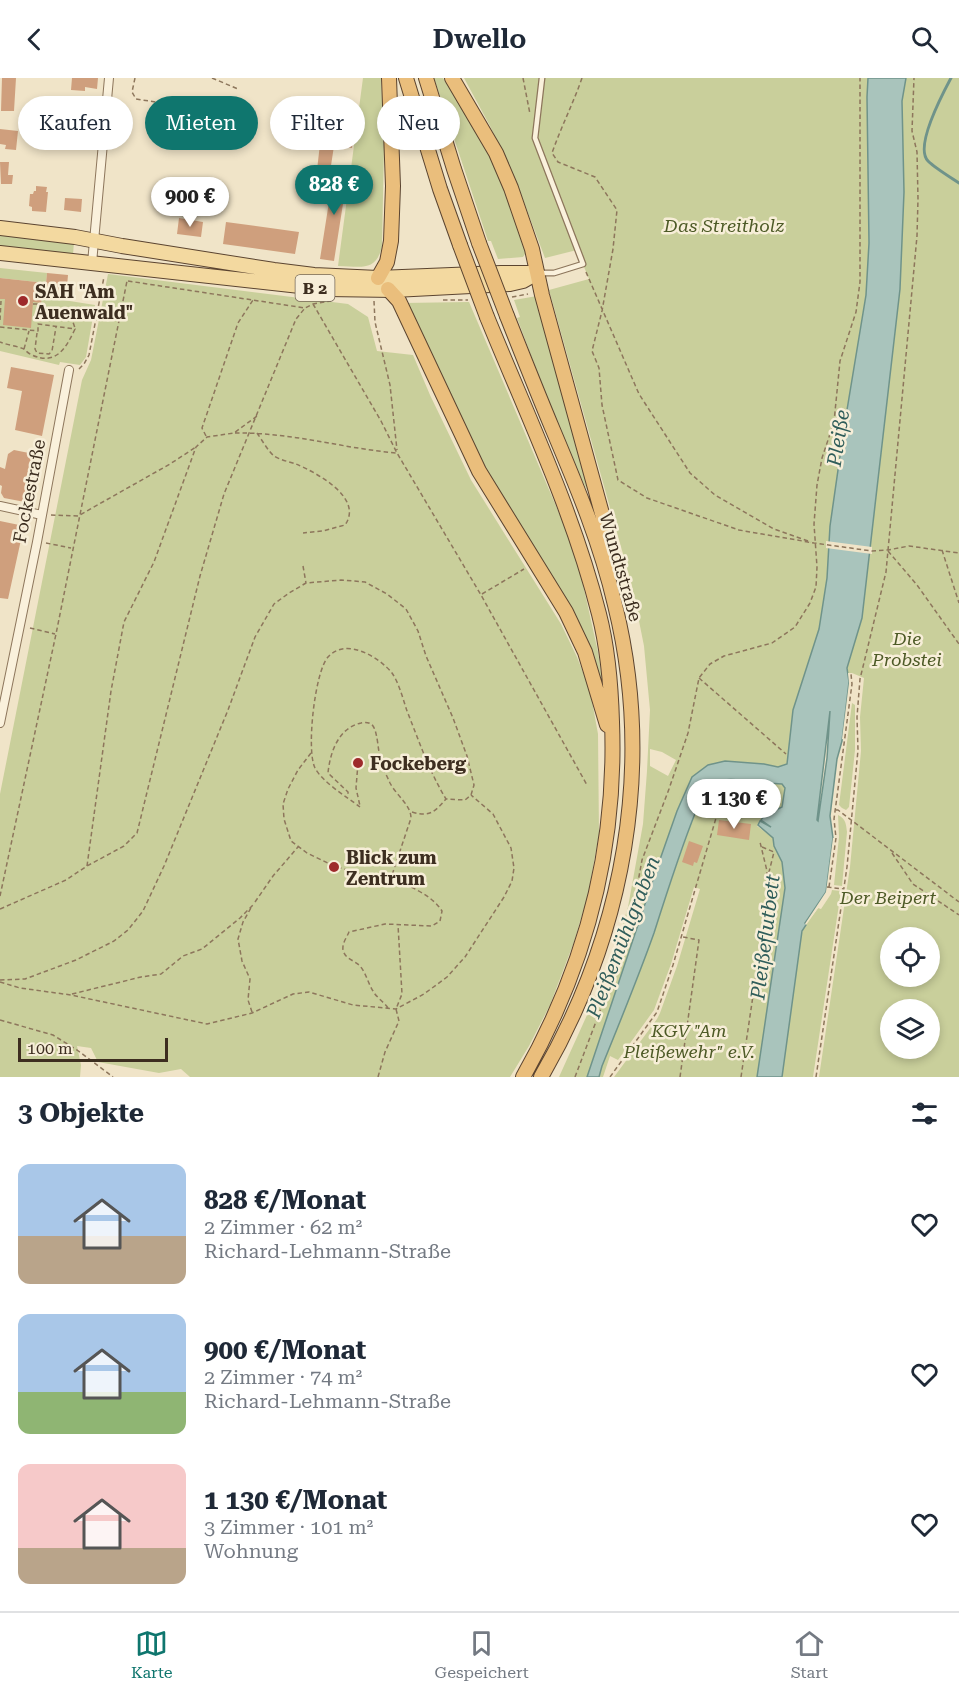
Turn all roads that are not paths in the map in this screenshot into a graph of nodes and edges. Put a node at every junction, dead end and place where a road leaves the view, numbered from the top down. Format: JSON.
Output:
{"nodes":[{"id":1,"x":109,"y":78,"type":"edge"},
{"id":2,"x":389,"y":78,"type":"edge"},
{"id":3,"x":406,"y":78,"type":"edge"},
{"id":4,"x":426,"y":78,"type":"edge"},
{"id":5,"x":452,"y":78,"type":"edge"},
{"id":6,"x":542,"y":78,"type":"edge"},
{"id":7,"x":0,"y":228,"type":"edge"},
{"id":8,"x":96,"y":241,"type":"junction"},
{"id":9,"x":0,"y":253,"type":"edge"},
{"id":10,"x":92,"y":263,"type":"junction"},
{"id":11,"x":537,"y":273,"type":"junction"},
{"id":12,"x":378,"y":278,"type":"junction"},
{"id":13,"x":388,"y":289,"type":"junction"},
{"id":14,"x":69,"y":370,"type":"road end"},
{"id":15,"x":0,"y":506,"type":"edge"},
{"id":16,"x":42,"y":515,"type":"junction"},
{"id":17,"x":615,"y":604,"type":"junction"},
{"id":18,"x":0,"y":723,"type":"edge"},
{"id":19,"x":613,"y":749,"type":"junction"},
{"id":20,"x":562,"y":1041,"type":"junction"},
{"id":21,"x":523,"y":1077,"type":"edge"},
{"id":22,"x":542,"y":1077,"type":"edge"},
{"id":23,"x":548,"y":1077,"type":"edge"}],
"edges":[{"from":1,"to":8,"type":"street"},
{"from":2,"to":12,"type":"highway"},
{"from":3,"to":19,"type":"highway","name":"Wundtstraße","bridge":true},
{"from":4,"to":17,"type":"highway","name":"Wundtstraße","bridge":true},
{"from":5,"to":11,"type":"highway"},
{"from":6,"to":11,"type":"lane"},
{"from":7,"to":8,"type":"main road","number":"B 2"},
{"from":8,"to":10,"type":"street"},
{"from":8,"to":12,"type":"main road","number":"B 2"},
{"from":9,"to":10,"type":"main road","number":"B 2"},
{"from":10,"to":13,"type":"main road","number":"B 2"},
{"from":11,"to":12,"type":"main road","number":"B 2"},
{"from":11,"to":13,"type":"main road","number":"B 2"},
{"from":11,"to":17,"type":"highway"},
{"from":13,"to":19,"type":"highway"},
{"from":14,"to":16,"type":"street","name":"Fockestraße"},
{"from":15,"to":16,"type":"street"},
{"from":16,"to":18,"type":"street","name":"Fockestraße"},
{"from":17,"to":20,"type":"highway","name":"Wundtstraße"},
{"from":19,"to":21,"type":"highway","name":"Wundtstraße"},
{"from":20,"to":22,"type":"highway","name":"Wundtstraße"},
{"from":20,"to":23,"type":"highway"}]}
